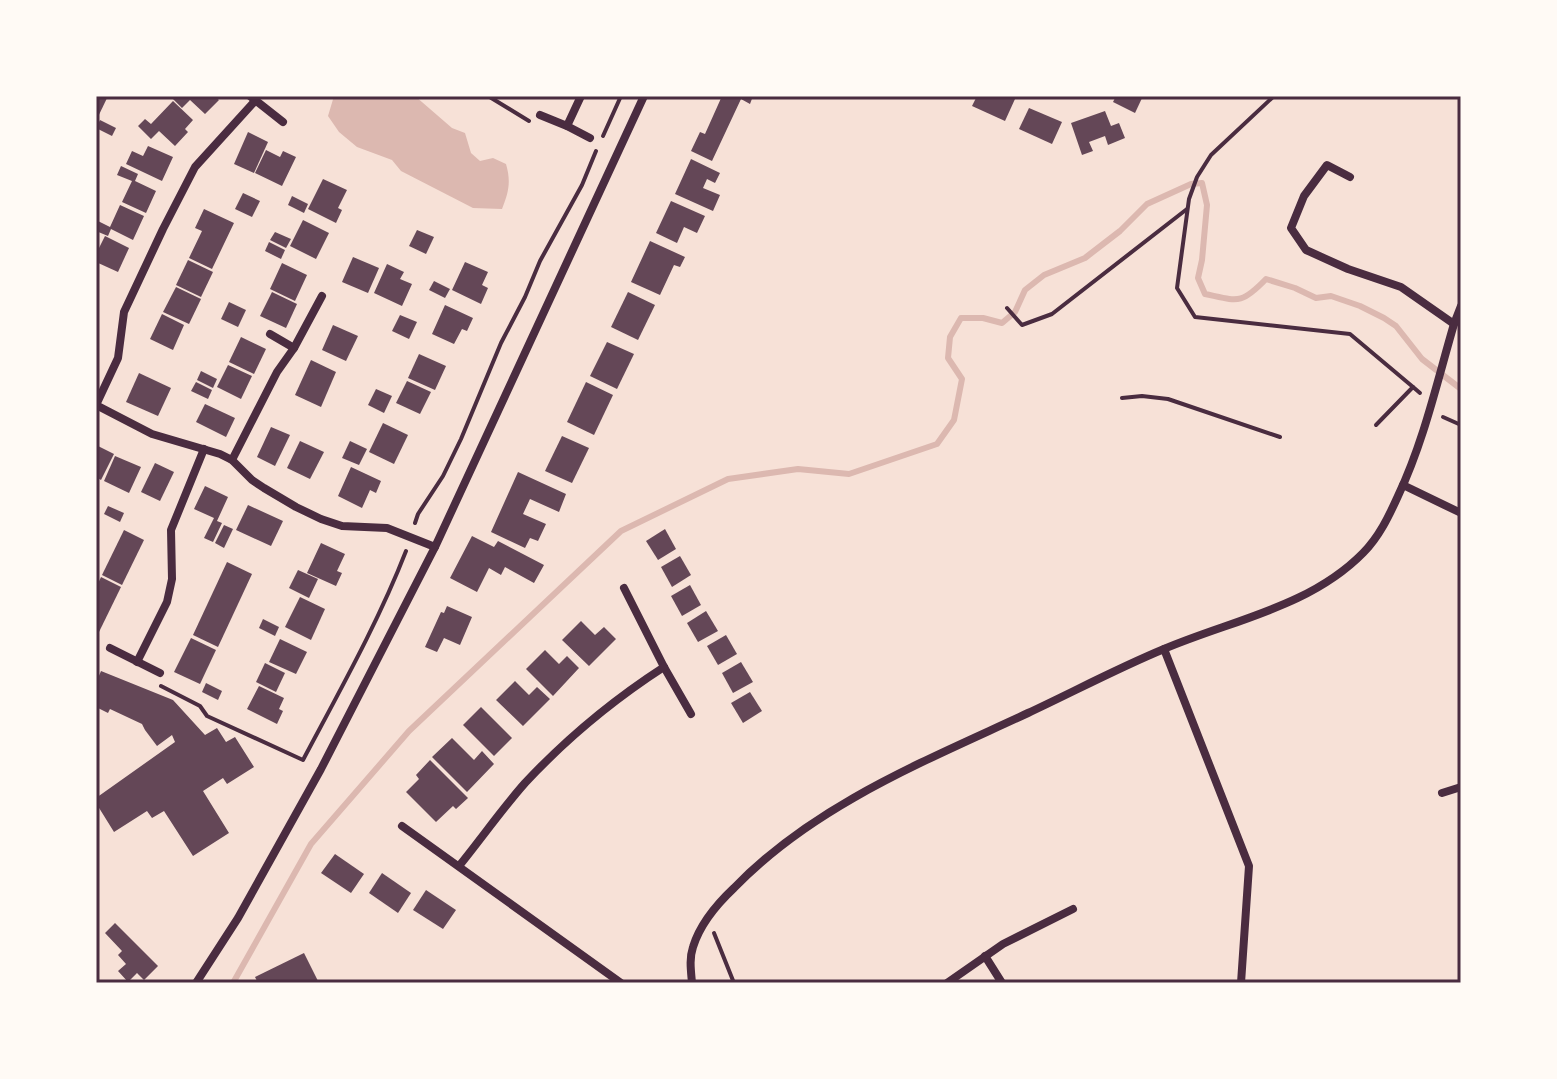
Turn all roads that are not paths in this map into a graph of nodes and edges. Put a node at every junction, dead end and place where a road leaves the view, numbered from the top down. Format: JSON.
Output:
{"nodes":[{"id":1,"x":581,"y":96,"type":"edge"},
{"id":2,"x":644,"y":96,"type":"edge"},
{"id":3,"x":253,"y":98,"type":"edge"},
{"id":4,"x":540,"y":115,"type":"road end"},
{"id":5,"x":283,"y":122,"type":"dead end"},
{"id":6,"x":567,"y":126,"type":"junction"},
{"id":7,"x":590,"y":138,"type":"dead end"},
{"id":8,"x":1350,"y":177,"type":"dead end"},
{"id":9,"x":322,"y":296,"type":"dead end"},
{"id":10,"x":1461,"y":306,"type":"edge"},
{"id":11,"x":1454,"y":324,"type":"junction"},
{"id":12,"x":270,"y":334,"type":"dead end"},
{"id":13,"x":294,"y":348,"type":"junction"},
{"id":14,"x":96,"y":405,"type":"edge"},
{"id":15,"x":204,"y":449,"type":"junction"},
{"id":16,"x":232,"y":460,"type":"junction"},
{"id":17,"x":1403,"y":485,"type":"junction"},
{"id":18,"x":1461,"y":513,"type":"edge"},
{"id":19,"x":435,"y":547,"type":"junction"},
{"id":20,"x":624,"y":588,"type":"dead end"},
{"id":21,"x":110,"y":648,"type":"dead end"},
{"id":22,"x":1164,"y":649,"type":"junction"},
{"id":23,"x":137,"y":662,"type":"junction"},
{"id":24,"x":664,"y":667,"type":"junction"},
{"id":25,"x":160,"y":673,"type":"road end"},
{"id":26,"x":691,"y":714,"type":"dead end"},
{"id":27,"x":1461,"y":787,"type":"edge"},
{"id":28,"x":1442,"y":793,"type":"dead end"},
{"id":29,"x":402,"y":826,"type":"dead end"},
{"id":30,"x":459,"y":866,"type":"junction"},
{"id":31,"x":1073,"y":909,"type":"dead end"},
{"id":32,"x":985,"y":956,"type":"junction"},
{"id":33,"x":196,"y":983,"type":"edge"},
{"id":34,"x":621,"y":983,"type":"edge"},
{"id":35,"x":692,"y":983,"type":"edge"},
{"id":36,"x":947,"y":983,"type":"edge"},
{"id":37,"x":1002,"y":983,"type":"edge"},
{"id":38,"x":1241,"y":983,"type":"edge"}],
"edges":[{"from":1,"to":6,"type":"street"},
{"from":2,"to":19,"type":"street"},
{"from":3,"to":5,"type":"street"},
{"from":3,"to":14,"type":"street"},
{"from":4,"to":6,"type":"street"},
{"from":6,"to":7,"type":"street"},
{"from":8,"to":11,"type":"street"},
{"from":9,"to":13,"type":"street"},
{"from":10,"to":11,"type":"street"},
{"from":11,"to":17,"type":"street"},
{"from":12,"to":13,"type":"street"},
{"from":13,"to":16,"type":"street"},
{"from":14,"to":15,"type":"street"},
{"from":15,"to":16,"type":"street"},
{"from":15,"to":23,"type":"street"},
{"from":16,"to":19,"type":"street"},
{"from":17,"to":18,"type":"street"},
{"from":17,"to":22,"type":"street"},
{"from":19,"to":33,"type":"street"},
{"from":20,"to":24,"type":"street"},
{"from":21,"to":23,"type":"street"},
{"from":22,"to":35,"type":"street"},
{"from":22,"to":38,"type":"street"},
{"from":23,"to":25,"type":"street"},
{"from":24,"to":26,"type":"street"},
{"from":24,"to":30,"type":"street"},
{"from":27,"to":28,"type":"street"},
{"from":29,"to":30,"type":"street"},
{"from":30,"to":34,"type":"street"},
{"from":31,"to":32,"type":"street"},
{"from":32,"to":36,"type":"street"},
{"from":32,"to":37,"type":"street"}]}
